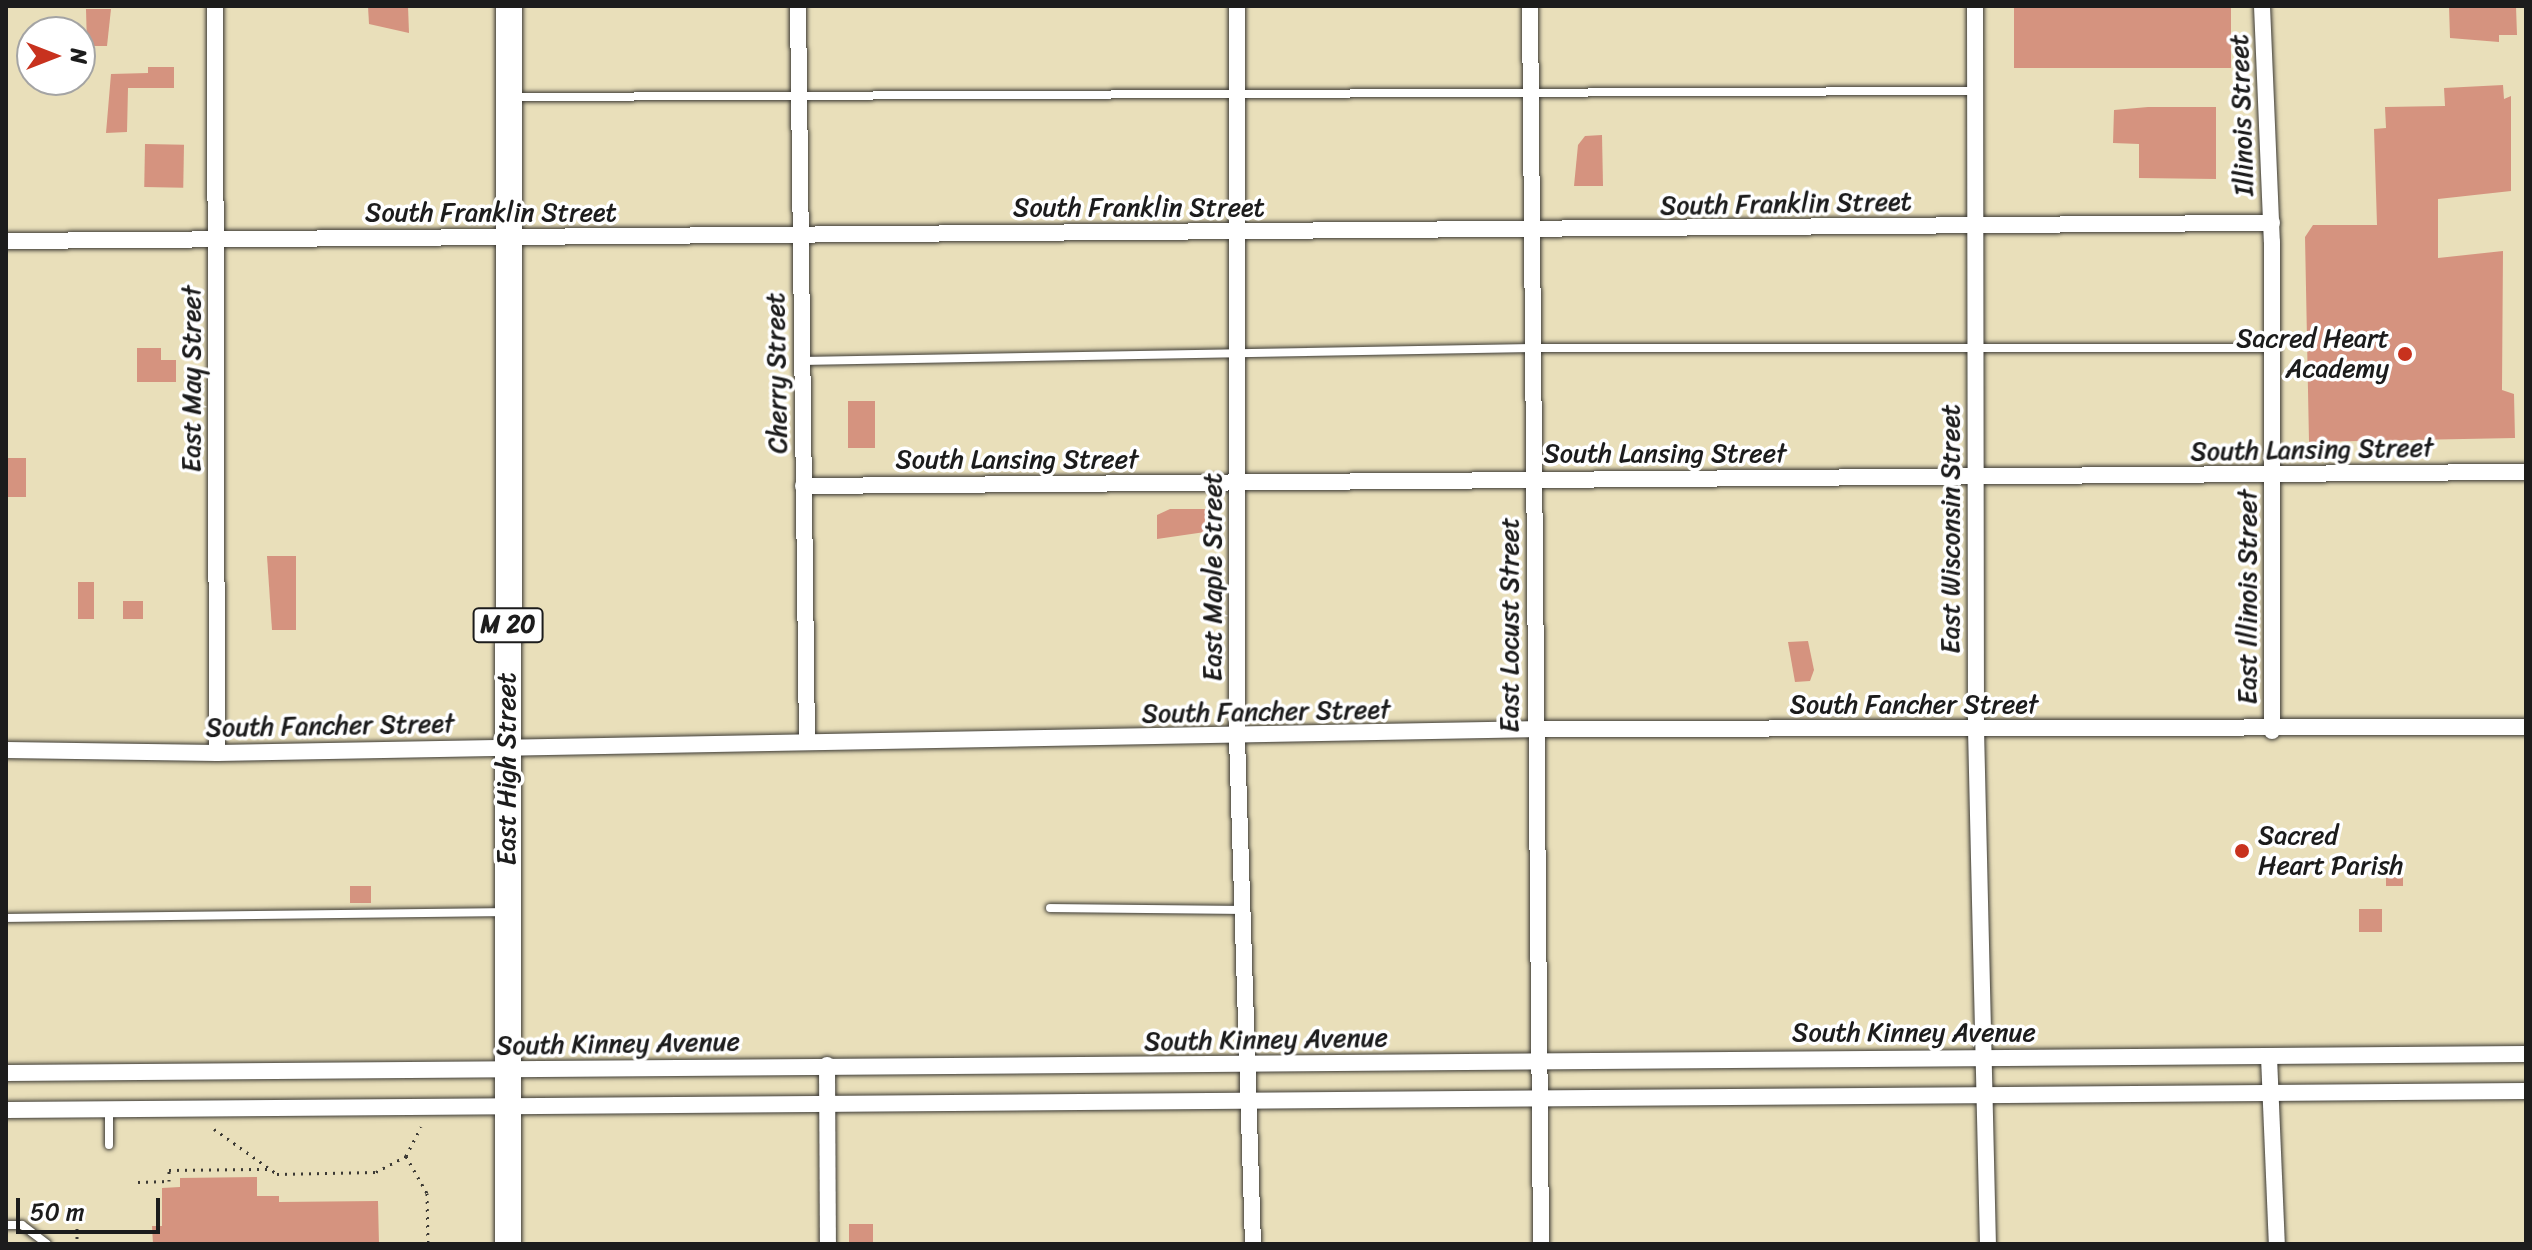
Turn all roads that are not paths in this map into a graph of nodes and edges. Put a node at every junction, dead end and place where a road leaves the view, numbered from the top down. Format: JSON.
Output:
{"nodes":[{"id":1,"x":215,"y":6,"type":"edge"},
{"id":2,"x":509,"y":6,"type":"edge"},
{"id":3,"x":798,"y":6,"type":"edge"},
{"id":4,"x":1237,"y":6,"type":"edge"},
{"id":5,"x":1530,"y":6,"type":"edge"},
{"id":6,"x":1975,"y":6,"type":"edge"},
{"id":7,"x":2262,"y":6,"type":"edge"},
{"id":8,"x":1975,"y":91,"type":"junction"},
{"id":9,"x":1531,"y":94,"type":"junction"},
{"id":10,"x":1239,"y":95,"type":"junction"},
{"id":11,"x":510,"y":97,"type":"junction"},
{"id":12,"x":798,"y":97,"type":"junction"},
{"id":13,"x":2272,"y":223,"type":"junction"},
{"id":14,"x":1974,"y":225,"type":"junction"},
{"id":15,"x":1236,"y":231,"type":"junction"},
{"id":16,"x":1530,"y":231,"type":"junction"},
{"id":17,"x":799,"y":235,"type":"junction"},
{"id":18,"x":508,"y":237,"type":"junction"},
{"id":19,"x":217,"y":239,"type":"junction"},
{"id":20,"x":6,"y":241,"type":"edge"},
{"id":21,"x":1532,"y":348,"type":"junction"},
{"id":22,"x":2272,"y":348,"type":"junction"},
{"id":23,"x":1975,"y":349,"type":"junction"},
{"id":24,"x":1239,"y":354,"type":"junction"},
{"id":25,"x":800,"y":361,"type":"junction"},
{"id":26,"x":2526,"y":472,"type":"edge"},
{"id":27,"x":2272,"y":474,"type":"junction"},
{"id":28,"x":1975,"y":478,"type":"junction"},
{"id":29,"x":1535,"y":479,"type":"junction"},
{"id":30,"x":1238,"y":482,"type":"junction"},
{"id":31,"x":803,"y":486,"type":"junction"},
{"id":32,"x":2526,"y":727,"type":"edge"},
{"id":33,"x":1533,"y":729,"type":"junction"},
{"id":34,"x":1976,"y":729,"type":"junction"},
{"id":35,"x":2272,"y":731,"type":"junction"},
{"id":36,"x":1237,"y":738,"type":"junction"},
{"id":37,"x":807,"y":739,"type":"junction"},
{"id":38,"x":508,"y":745,"type":"junction"},
{"id":39,"x":6,"y":750,"type":"edge"},
{"id":40,"x":217,"y":753,"type":"junction"},
{"id":41,"x":1050,"y":908,"type":"dead end"},
{"id":42,"x":1242,"y":910,"type":"junction"},
{"id":43,"x":507,"y":912,"type":"junction"},
{"id":44,"x":6,"y":918,"type":"edge"},
{"id":45,"x":2526,"y":1054,"type":"edge"},
{"id":46,"x":1987,"y":1057,"type":"junction"},
{"id":47,"x":2269,"y":1057,"type":"junction"},
{"id":48,"x":1537,"y":1059,"type":"junction"},
{"id":49,"x":827,"y":1065,"type":"junction"},
{"id":50,"x":1250,"y":1066,"type":"junction"},
{"id":51,"x":507,"y":1069,"type":"junction"},
{"id":52,"x":6,"y":1073,"type":"edge"},
{"id":53,"x":2526,"y":1091,"type":"edge"},
{"id":54,"x":2270,"y":1092,"type":"junction"},
{"id":55,"x":1987,"y":1095,"type":"junction"},
{"id":56,"x":1538,"y":1098,"type":"junction"},
{"id":57,"x":1250,"y":1100,"type":"junction"},
{"id":58,"x":827,"y":1102,"type":"junction"},
{"id":59,"x":507,"y":1106,"type":"junction"},
{"id":60,"x":109,"y":1109,"type":"junction"},
{"id":61,"x":6,"y":1110,"type":"edge"},
{"id":62,"x":109,"y":1145,"type":"dead end"},
{"id":63,"x":6,"y":1225,"type":"edge"},
{"id":64,"x":47,"y":1244,"type":"edge"},
{"id":65,"x":508,"y":1244,"type":"edge"},
{"id":66,"x":828,"y":1244,"type":"edge"},
{"id":67,"x":1253,"y":1244,"type":"edge"},
{"id":68,"x":1541,"y":1244,"type":"edge"},
{"id":69,"x":1988,"y":1244,"type":"edge"},
{"id":70,"x":2277,"y":1244,"type":"edge"}],
"edges":[{"from":1,"to":19,"type":"street","name":"East May Street"},
{"from":2,"to":11,"type":"main road","name":"East High Street","number":"M 20"},
{"from":3,"to":12,"type":"street","name":"Cherry Street"},
{"from":4,"to":10,"type":"street","name":"East Maple Street"},
{"from":5,"to":9,"type":"street","name":"East Locust Street"},
{"from":6,"to":8,"type":"street","name":"East Wisconsin Street"},
{"from":7,"to":13,"type":"street","name":"Illinois Street"},
{"from":8,"to":9,"type":"lane"},
{"from":8,"to":14,"type":"street","name":"East Wisconsin Street"},
{"from":9,"to":10,"type":"lane"},
{"from":9,"to":16,"type":"street","name":"East Locust Street"},
{"from":10,"to":12,"type":"lane"},
{"from":10,"to":15,"type":"street","name":"East Maple Street"},
{"from":11,"to":12,"type":"lane"},
{"from":11,"to":18,"type":"main road","name":"East High Street","number":"M 20"},
{"from":12,"to":17,"type":"street","name":"Cherry Street"},
{"from":13,"to":14,"type":"street","name":"South Franklin Street"},
{"from":13,"to":22,"type":"street","name":"East Illinois Street"},
{"from":14,"to":16,"type":"street","name":"South Franklin Street"},
{"from":14,"to":23,"type":"street","name":"East Wisconsin Street"},
{"from":15,"to":16,"type":"street","name":"South Franklin Street"},
{"from":15,"to":17,"type":"street","name":"South Franklin Street"},
{"from":15,"to":24,"type":"street","name":"East Maple Street"},
{"from":16,"to":21,"type":"street","name":"East Locust Street"},
{"from":17,"to":18,"type":"street","name":"South Franklin Street"},
{"from":17,"to":25,"type":"street","name":"Cherry Street"},
{"from":18,"to":19,"type":"street","name":"South Franklin Street"},
{"from":18,"to":38,"type":"main road","name":"East High Street","number":"M 20"},
{"from":19,"to":20,"type":"street","name":"South Franklin Street"},
{"from":19,"to":40,"type":"street","name":"East May Street"},
{"from":21,"to":23,"type":"lane"},
{"from":21,"to":24,"type":"lane"},
{"from":21,"to":29,"type":"street","name":"East Locust Street"},
{"from":22,"to":23,"type":"lane"},
{"from":22,"to":27,"type":"street","name":"East Illinois Street"},
{"from":23,"to":28,"type":"street","name":"East Wisconsin Street"},
{"from":24,"to":25,"type":"lane"},
{"from":24,"to":30,"type":"street","name":"East Maple Street"},
{"from":25,"to":31,"type":"street","name":"Cherry Street"},
{"from":26,"to":27,"type":"street","name":"South Lansing Street"},
{"from":27,"to":28,"type":"street","name":"South Lansing Street"},
{"from":27,"to":35,"type":"street","name":"East Illinois Street"},
{"from":28,"to":29,"type":"street","name":"South Lansing Street"},
{"from":28,"to":34,"type":"street","name":"East Wisconsin Street"},
{"from":29,"to":30,"type":"street","name":"South Lansing Street"},
{"from":29,"to":33,"type":"street","name":"East Locust Street"},
{"from":30,"to":31,"type":"street","name":"South Lansing Street"},
{"from":30,"to":36,"type":"street","name":"East Maple Street"},
{"from":31,"to":37,"type":"street","name":"Cherry Street"},
{"from":32,"to":35,"type":"street","name":"South Fancher Street"},
{"from":33,"to":34,"type":"street","name":"South Fancher Street"},
{"from":33,"to":36,"type":"street","name":"South Fancher Street"},
{"from":33,"to":48,"type":"street","name":"East Locust Street"},
{"from":34,"to":35,"type":"street","name":"South Fancher Street"},
{"from":34,"to":46,"type":"street","name":"East Wisconsin Street"},
{"from":36,"to":37,"type":"street","name":"South Fancher Street"},
{"from":36,"to":42,"type":"street","name":"East Maple Street"},
{"from":37,"to":38,"type":"street","name":"South Fancher Street"},
{"from":38,"to":40,"type":"street","name":"South Fancher Street"},
{"from":38,"to":43,"type":"main road","name":"East High Street","number":"M 20"},
{"from":39,"to":40,"type":"street","name":"South Fancher Street"},
{"from":41,"to":42,"type":"lane"},
{"from":42,"to":50,"type":"street","name":"East Maple Street"},
{"from":43,"to":44,"type":"lane"},
{"from":43,"to":51,"type":"main road","name":"East High Street","number":"M 20"},
{"from":45,"to":47,"type":"street","name":"South Kinney Avenue"},
{"from":46,"to":47,"type":"street","name":"South Kinney Avenue"},
{"from":46,"to":48,"type":"street","name":"South Kinney Avenue"},
{"from":46,"to":55,"type":"street","name":"East Wisconsin Street"},
{"from":47,"to":54,"type":"street"},
{"from":48,"to":50,"type":"street","name":"South Kinney Avenue"},
{"from":48,"to":56,"type":"street","name":"East Locust Street"},
{"from":49,"to":50,"type":"street","name":"South Kinney Avenue"},
{"from":49,"to":51,"type":"street","name":"South Kinney Avenue"},
{"from":49,"to":58,"type":"street"},
{"from":50,"to":57,"type":"street","name":"East Maple Street"},
{"from":51,"to":52,"type":"street","name":"South Kinney Avenue"},
{"from":51,"to":59,"type":"main road","name":"East High Street","number":"M 20"},
{"from":53,"to":54,"type":"street"},
{"from":54,"to":55,"type":"street"},
{"from":54,"to":70,"type":"street"},
{"from":55,"to":56,"type":"street"},
{"from":55,"to":69,"type":"street","name":"East Wisconsin Street"},
{"from":56,"to":57,"type":"street"},
{"from":56,"to":68,"type":"street","name":"East Locust Street"},
{"from":57,"to":58,"type":"street"},
{"from":57,"to":67,"type":"street","name":"East Maple Street"},
{"from":58,"to":59,"type":"street"},
{"from":58,"to":66,"type":"street"},
{"from":59,"to":60,"type":"street"},
{"from":59,"to":65,"type":"main road","name":"East High Street","number":"M 20"},
{"from":60,"to":61,"type":"street"},
{"from":60,"to":62,"type":"lane"},
{"from":63,"to":64,"type":"lane"}]}
